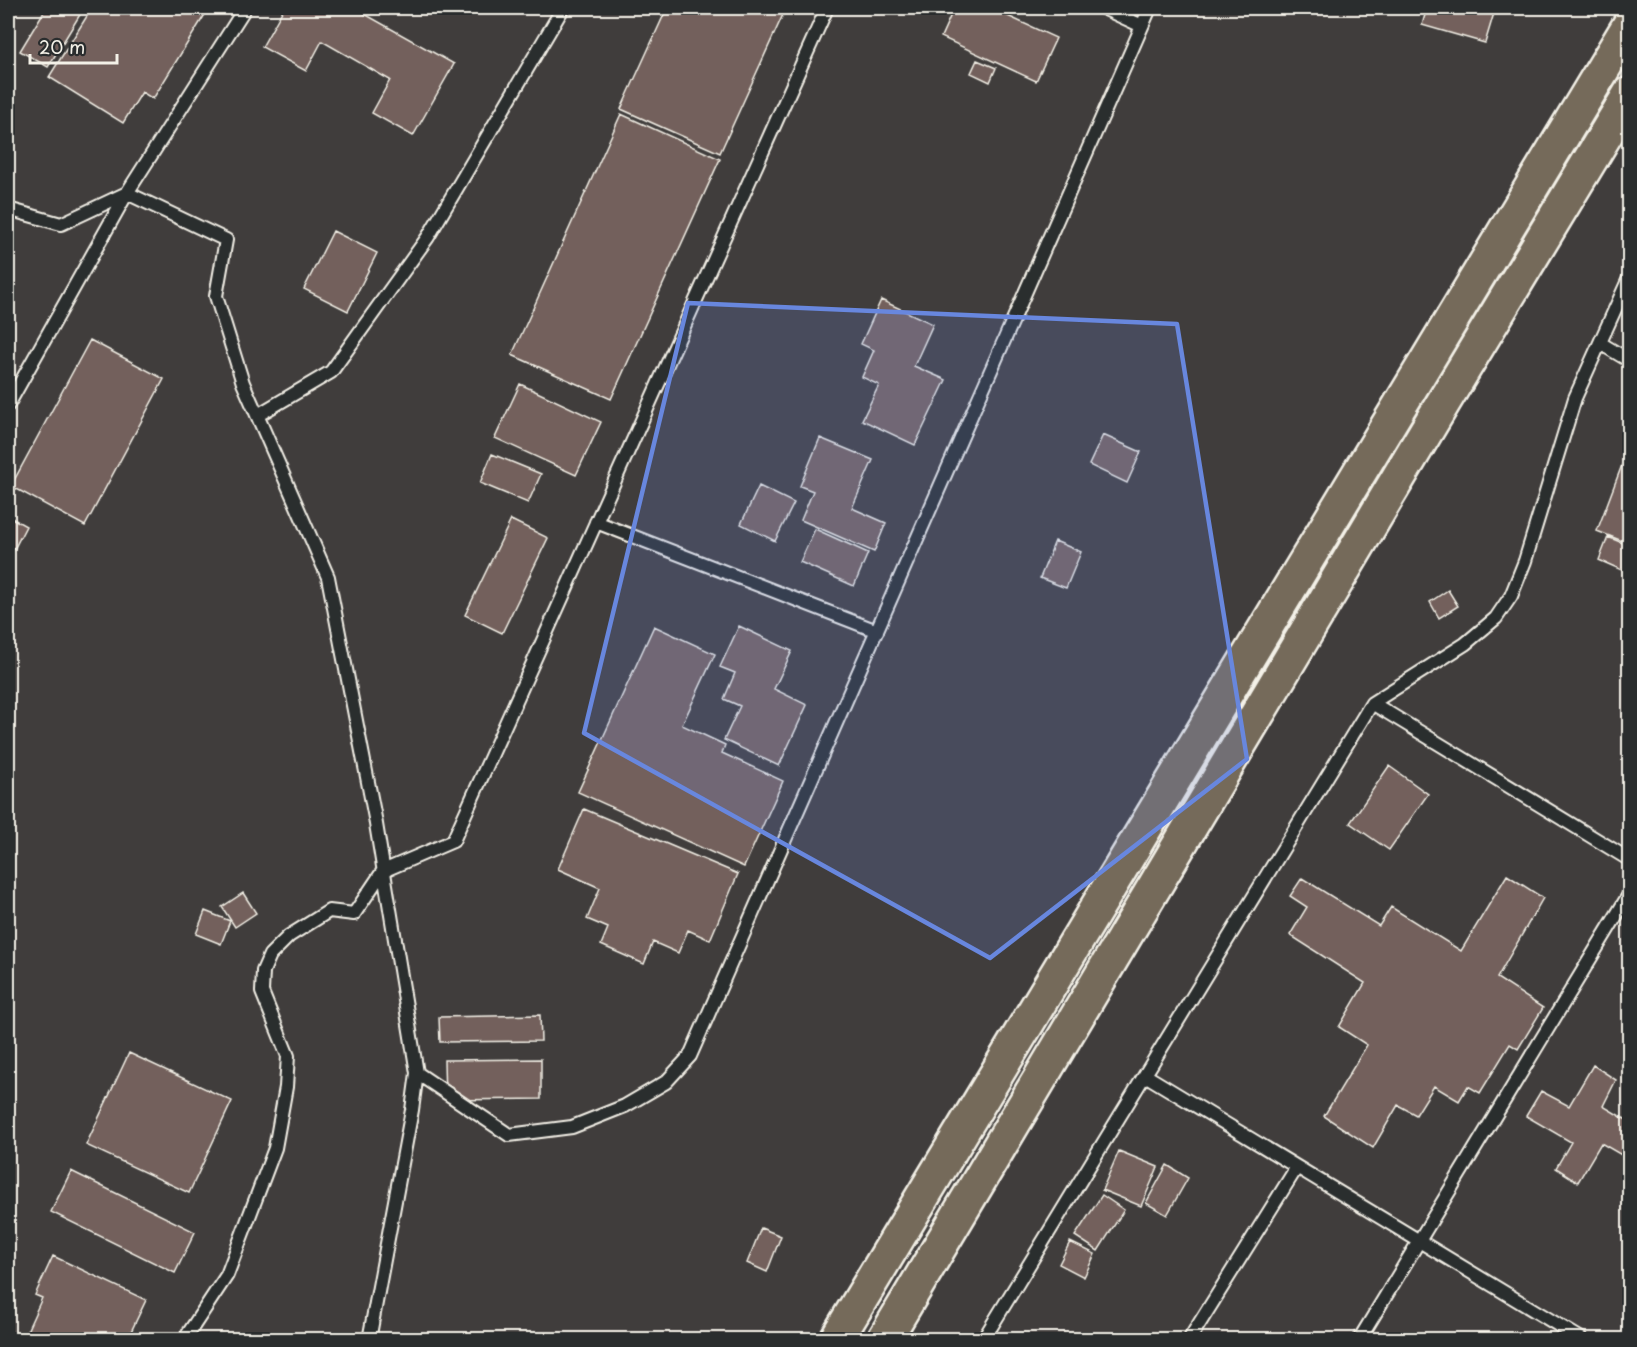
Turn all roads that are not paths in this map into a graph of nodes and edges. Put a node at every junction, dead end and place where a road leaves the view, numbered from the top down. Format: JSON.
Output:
{"nodes":[{"id":1,"x":245,"y":8,"type":"edge"},
{"id":2,"x":563,"y":8,"type":"edge"},
{"id":3,"x":826,"y":8,"type":"edge"},
{"id":4,"x":1103,"y":8,"type":"edge"},
{"id":5,"x":1150,"y":8,"type":"edge"},
{"id":6,"x":1629,"y":24,"type":"edge"},
{"id":7,"x":1143,"y":26,"type":"junction"},
{"id":8,"x":1629,"y":94,"type":"edge"},
{"id":9,"x":127,"y":193,"type":"junction"},
{"id":10,"x":8,"y":209,"type":"edge"},
{"id":11,"x":1629,"y":276,"type":"edge"},
{"id":12,"x":1600,"y":343,"type":"junction"},
{"id":13,"x":1629,"y":361,"type":"edge"},
{"id":14,"x":8,"y":405,"type":"edge"},
{"id":15,"x":258,"y":415,"type":"junction"},
{"id":16,"x":596,"y":522,"type":"junction"},
{"id":17,"x":877,"y":631,"type":"junction"},
{"id":18,"x":1372,"y":703,"type":"junction"},
{"id":19,"x":1629,"y":860,"type":"edge"},
{"id":20,"x":383,"y":871,"type":"junction"},
{"id":21,"x":1629,"y":893,"type":"edge"},
{"id":22,"x":417,"y":1073,"type":"junction"},
{"id":23,"x":1145,"y":1075,"type":"junction"},
{"id":24,"x":1297,"y":1167,"type":"junction"},
{"id":25,"x":1419,"y":1241,"type":"junction"},
{"id":26,"x":184,"y":1340,"type":"edge"},
{"id":27,"x":369,"y":1340,"type":"edge"},
{"id":28,"x":836,"y":1340,"type":"edge"},
{"id":29,"x":884,"y":1340,"type":"edge"},
{"id":30,"x":983,"y":1340,"type":"edge"},
{"id":31,"x":1189,"y":1340,"type":"edge"},
{"id":32,"x":1359,"y":1340,"type":"edge"},
{"id":33,"x":1583,"y":1340,"type":"edge"}],
"edges":[{"from":1,"to":9,"type":"lane"},
{"from":2,"to":15,"type":"lane"},
{"from":3,"to":16,"type":"lane"},
{"from":4,"to":7,"type":"lane"},
{"from":5,"to":7,"type":"lane"},
{"from":6,"to":28,"type":"highway"},
{"from":7,"to":17,"type":"lane"},
{"from":8,"to":29,"type":"highway"},
{"from":9,"to":10,"type":"lane"},
{"from":9,"to":14,"type":"lane"},
{"from":9,"to":15,"type":"lane"},
{"from":11,"to":12,"type":"lane"},
{"from":12,"to":13,"type":"lane"},
{"from":12,"to":18,"type":"lane"},
{"from":15,"to":20,"type":"lane"},
{"from":16,"to":17,"type":"lane"},
{"from":16,"to":20,"type":"lane"},
{"from":17,"to":22,"type":"lane"},
{"from":18,"to":19,"type":"lane"},
{"from":18,"to":23,"type":"lane"},
{"from":20,"to":22,"type":"lane"},
{"from":20,"to":26,"type":"lane"},
{"from":21,"to":25,"type":"lane"},
{"from":22,"to":27,"type":"lane"},
{"from":23,"to":24,"type":"lane"},
{"from":23,"to":30,"type":"lane"},
{"from":24,"to":25,"type":"lane"},
{"from":24,"to":31,"type":"lane"},
{"from":25,"to":32,"type":"lane"},
{"from":25,"to":33,"type":"lane"}]}
